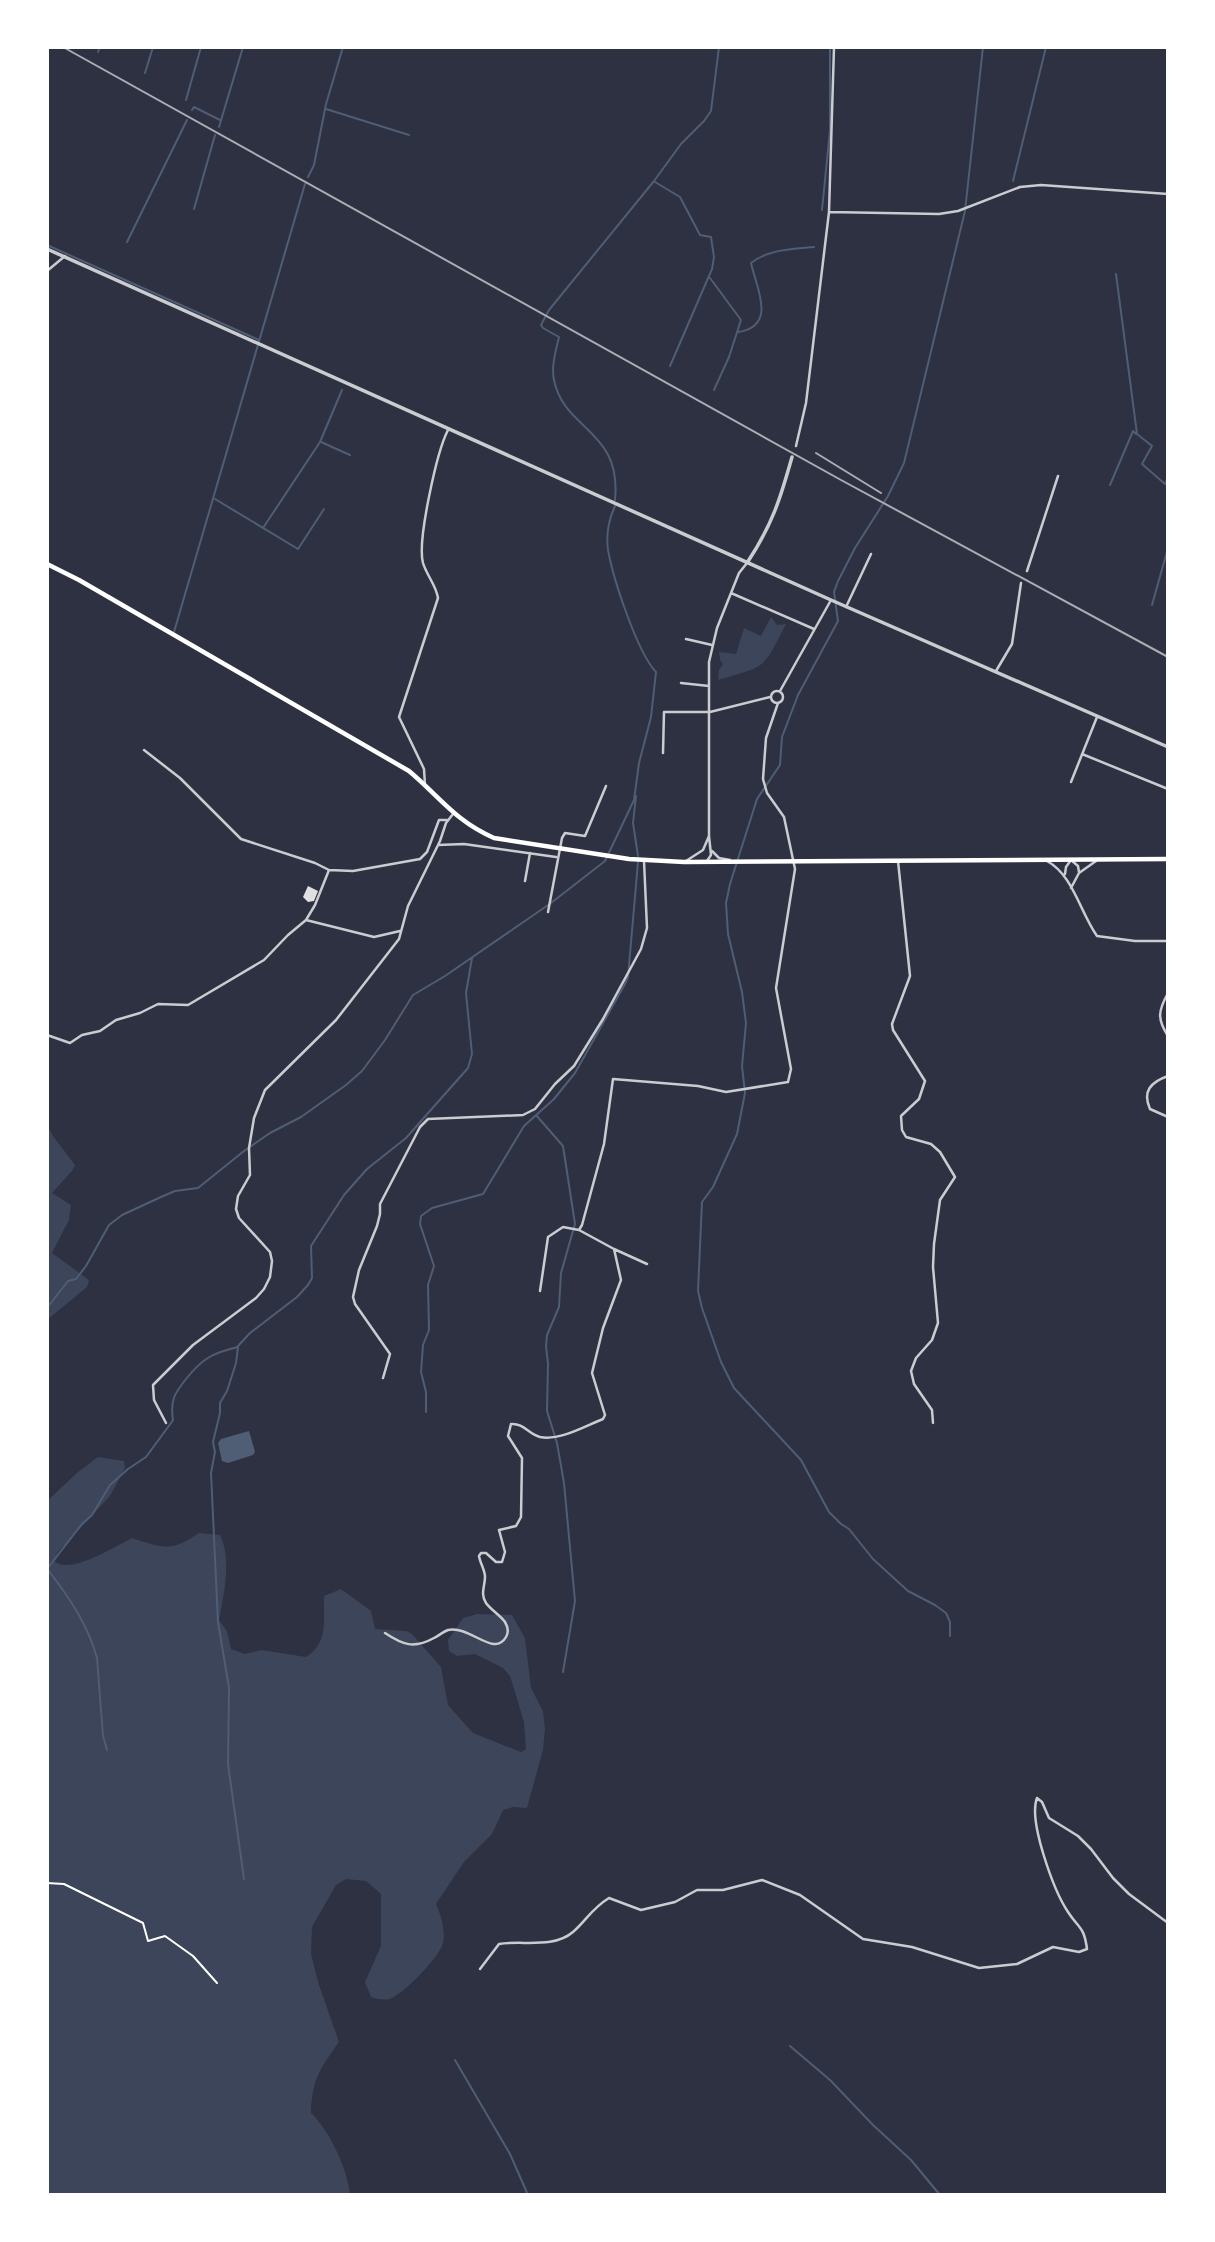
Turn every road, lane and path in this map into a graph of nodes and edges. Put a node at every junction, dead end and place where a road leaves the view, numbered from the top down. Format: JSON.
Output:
{"nodes":[{"id":1,"x":834,"y":47,"type":"edge"},
{"id":2,"x":1168,"y":194,"type":"edge"},
{"id":3,"x":829,"y":212,"type":"junction"},
{"id":4,"x":47,"y":249,"type":"edge"},
{"id":5,"x":65,"y":256,"type":"junction"},
{"id":6,"x":47,"y":271,"type":"edge"},
{"id":7,"x":449,"y":428,"type":"junction"},
{"id":8,"x":796,"y":446,"type":"dead end"},
{"id":9,"x":792,"y":457,"type":"dead end"},
{"id":10,"x":1058,"y":476,"type":"dead end"},
{"id":11,"x":871,"y":554,"type":"dead end"},
{"id":12,"x":747,"y":562,"type":"junction"},
{"id":13,"x":47,"y":564,"type":"edge"},
{"id":14,"x":1027,"y":571,"type":"dead end"},
{"id":15,"x":1021,"y":583,"type":"dead end"},
{"id":16,"x":731,"y":593,"type":"junction"},
{"id":17,"x":831,"y":600,"type":"junction"},
{"id":18,"x":846,"y":607,"type":"junction"},
{"id":19,"x":814,"y":629,"type":"junction"},
{"id":20,"x":685,"y":639,"type":"dead end"},
{"id":21,"x":712,"y":645,"type":"junction"},
{"id":22,"x":996,"y":671,"type":"junction"},
{"id":23,"x":681,"y":683,"type":"dead end"},
{"id":24,"x":710,"y":686,"type":"junction"},
{"id":25,"x":780,"y":691,"type":"junction"},
{"id":26,"x":770,"y":696,"type":"junction"},
{"id":27,"x":778,"y":703,"type":"junction"},
{"id":28,"x":710,"y":712,"type":"junction"},
{"id":29,"x":1097,"y":716,"type":"junction"},
{"id":30,"x":1168,"y":747,"type":"edge"},
{"id":31,"x":144,"y":750,"type":"dead end"},
{"id":32,"x":663,"y":753,"type":"dead end"},
{"id":33,"x":1082,"y":754,"type":"junction"},
{"id":34,"x":1071,"y":782,"type":"dead end"},
{"id":35,"x":425,"y":785,"type":"junction"},
{"id":36,"x":606,"y":786,"type":"dead end"},
{"id":37,"x":1168,"y":789,"type":"edge"},
{"id":38,"x":453,"y":814,"type":"junction"},
{"id":39,"x":448,"y":819,"type":"junction"},
{"id":40,"x":709,"y":836,"type":"junction"},
{"id":41,"x":438,"y":845,"type":"junction"},
{"id":42,"x":559,"y":849,"type":"junction"},
{"id":43,"x":703,"y":850,"type":"junction"},
{"id":44,"x":712,"y":851,"type":"junction"},
{"id":45,"x":530,"y":853,"type":"junction"},
{"id":46,"x":558,"y":857,"type":"junction"},
{"id":47,"x":1168,"y":859,"type":"edge"},
{"id":48,"x":644,"y":860,"type":"junction"},
{"id":49,"x":1044,"y":860,"type":"junction"},
{"id":50,"x":1071,"y":860,"type":"junction"},
{"id":51,"x":1098,"y":860,"type":"junction"},
{"id":52,"x":793,"y":861,"type":"junction"},
{"id":53,"x":898,"y":861,"type":"junction"},
{"id":54,"x":684,"y":862,"type":"junction"},
{"id":55,"x":733,"y":862,"type":"junction"},
{"id":56,"x":704,"y":863,"type":"junction"},
{"id":57,"x":329,"y":870,"type":"junction"},
{"id":58,"x":1079,"y":873,"type":"junction"},
{"id":59,"x":1065,"y":877,"type":"junction"},
{"id":60,"x":525,"y":880,"type":"dead end"},
{"id":61,"x":1071,"y":888,"type":"junction"},
{"id":62,"x":548,"y":912,"type":"dead end"},
{"id":63,"x":306,"y":920,"type":"junction"},
{"id":64,"x":402,"y":931,"type":"junction"},
{"id":65,"x":1168,"y":941,"type":"edge"},
{"id":66,"x":1168,"y":993,"type":"edge"},
{"id":67,"x":47,"y":1035,"type":"edge"},
{"id":68,"x":1168,"y":1036,"type":"edge"},
{"id":69,"x":1168,"y":1076,"type":"edge"},
{"id":70,"x":1168,"y":1117,"type":"edge"},
{"id":71,"x":579,"y":1230,"type":"junction"},
{"id":72,"x":614,"y":1249,"type":"junction"},
{"id":73,"x":648,"y":1264,"type":"dead end"},
{"id":74,"x":540,"y":1291,"type":"dead end"},
{"id":75,"x":383,"y":1378,"type":"dead end"},
{"id":76,"x":166,"y":1423,"type":"dead end"},
{"id":77,"x":933,"y":1423,"type":"dead end"},
{"id":78,"x":385,"y":1633,"type":"dead end"},
{"id":79,"x":47,"y":1883,"type":"edge"},
{"id":80,"x":1168,"y":1923,"type":"edge"},
{"id":81,"x":480,"y":1969,"type":"dead end"},
{"id":82,"x":217,"y":1983,"type":"dead end"}],
"edges":[{"from":1,"to":3,"type":"street"},
{"from":2,"to":3,"type":"street"},
{"from":3,"to":8,"type":"street"},
{"from":4,"to":5,"type":"street"},
{"from":5,"to":6,"type":"street"},
{"from":5,"to":7,"type":"street"},
{"from":7,"to":12,"type":"street"},
{"from":7,"to":35,"type":"street"},
{"from":9,"to":12,"type":"street"},
{"from":10,"to":14,"type":"street"},
{"from":11,"to":18,"type":"street"},
{"from":12,"to":16,"type":"street"},
{"from":12,"to":17,"type":"street"},
{"from":13,"to":35,"type":"main road"},
{"from":15,"to":22,"type":"street"},
{"from":16,"to":19,"type":"street"},
{"from":16,"to":21,"type":"street"},
{"from":17,"to":18,"type":"street"},
{"from":17,"to":19,"type":"street"},
{"from":18,"to":22,"type":"street"},
{"from":19,"to":25,"type":"street"},
{"from":20,"to":21,"type":"street"},
{"from":21,"to":24,"type":"street"},
{"from":22,"to":29,"type":"street"},
{"from":23,"to":24,"type":"street"},
{"from":24,"to":28,"type":"street"},
{"from":25,"to":26,"type":"street"},
{"from":25,"to":27,"type":"street"},
{"from":26,"to":27,"type":"street"},
{"from":26,"to":28,"type":"street"},
{"from":27,"to":52,"type":"street"},
{"from":28,"to":32,"type":"street"},
{"from":28,"to":40,"type":"street"},
{"from":29,"to":30,"type":"street"},
{"from":29,"to":33,"type":"street"},
{"from":31,"to":57,"type":"street"},
{"from":33,"to":34,"type":"street"},
{"from":33,"to":37,"type":"street"},
{"from":35,"to":38,"type":"main road"},
{"from":36,"to":42,"type":"street"},
{"from":38,"to":39,"type":"street"},
{"from":38,"to":42,"type":"main road"},
{"from":39,"to":41,"type":"street"},
{"from":39,"to":57,"type":"street"},
{"from":40,"to":43,"type":"street"},
{"from":40,"to":44,"type":"street"},
{"from":41,"to":45,"type":"street"},
{"from":41,"to":64,"type":"street"},
{"from":42,"to":46,"type":"street"},
{"from":42,"to":48,"type":"main road"},
{"from":43,"to":54,"type":"street"},
{"from":43,"to":56,"type":"street"},
{"from":44,"to":55,"type":"street"},
{"from":44,"to":56,"type":"street"},
{"from":45,"to":46,"type":"street"},
{"from":45,"to":60,"type":"street"},
{"from":46,"to":62,"type":"street"},
{"from":47,"to":51,"type":"main road"},
{"from":48,"to":54,"type":"main road"},
{"from":48,"to":75,"type":"street"},
{"from":49,"to":50,"type":"main road"},
{"from":49,"to":53,"type":"main road"},
{"from":49,"to":59,"type":"street"},
{"from":50,"to":51,"type":"main road"},
{"from":50,"to":58,"type":"street"},
{"from":50,"to":59,"type":"street"},
{"from":51,"to":58,"type":"street"},
{"from":52,"to":53,"type":"main road"},
{"from":52,"to":55,"type":"main road"},
{"from":52,"to":71,"type":"street"},
{"from":53,"to":77,"type":"street"},
{"from":54,"to":56,"type":"main road"},
{"from":55,"to":56,"type":"main road"},
{"from":57,"to":63,"type":"street"},
{"from":58,"to":61,"type":"street"},
{"from":59,"to":61,"type":"street"},
{"from":61,"to":65,"type":"street"},
{"from":63,"to":64,"type":"street"},
{"from":63,"to":67,"type":"street"},
{"from":64,"to":76,"type":"street"},
{"from":66,"to":68,"type":"street"},
{"from":69,"to":70,"type":"street"},
{"from":71,"to":72,"type":"street"},
{"from":71,"to":74,"type":"street"},
{"from":72,"to":73,"type":"street"},
{"from":72,"to":78,"type":"street"},
{"from":79,"to":82,"type":"path"},
{"from":80,"to":81,"type":"street"}]}
